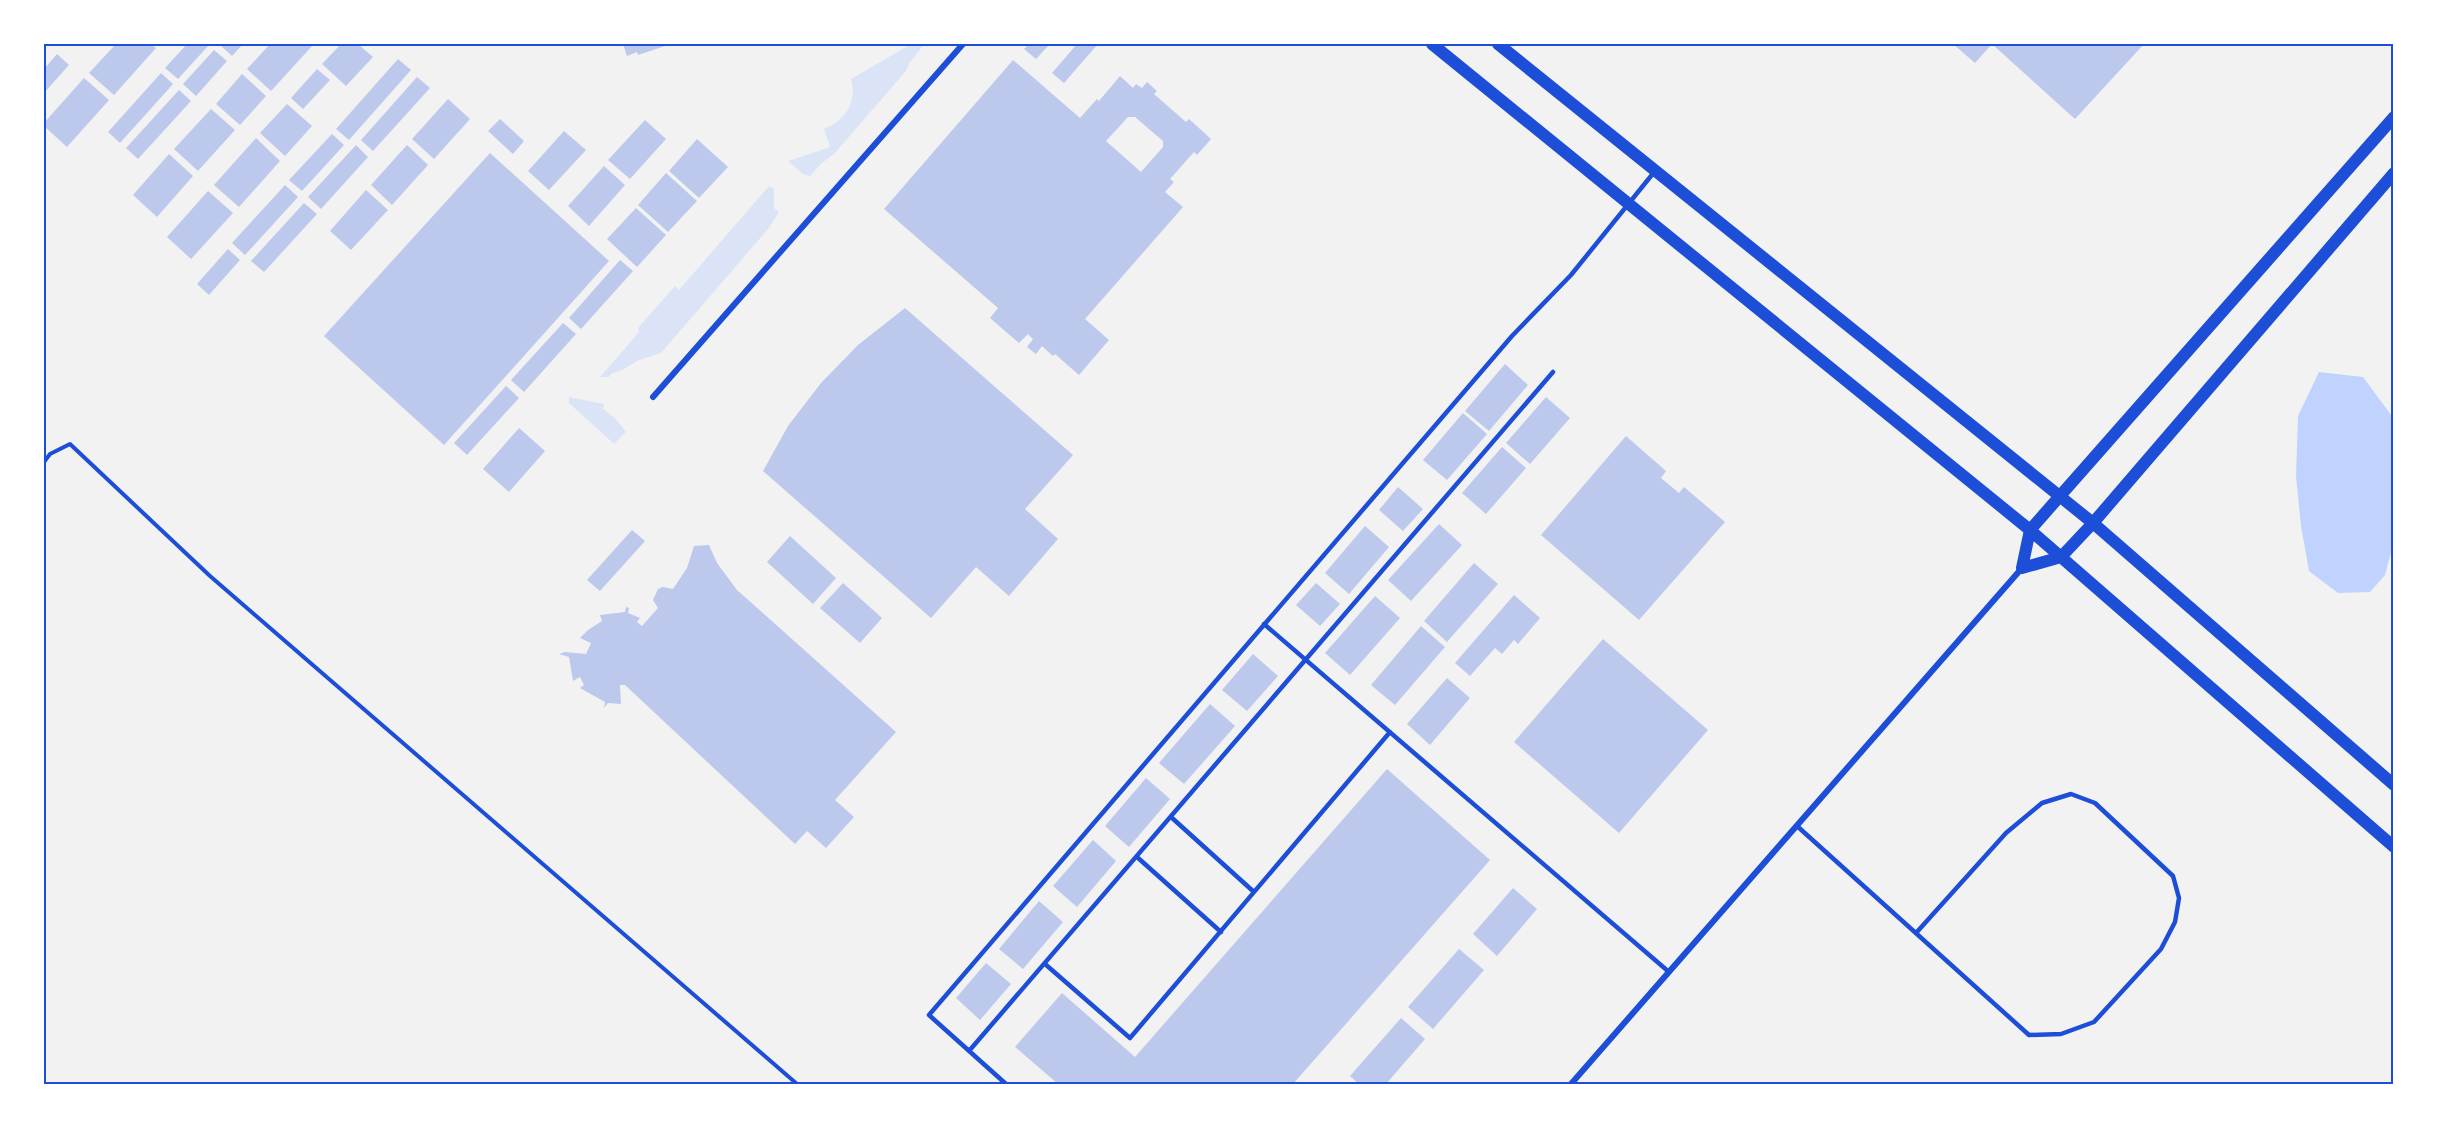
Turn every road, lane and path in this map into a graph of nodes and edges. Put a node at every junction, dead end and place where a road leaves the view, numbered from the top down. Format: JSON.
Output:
{"nodes":[{"id":1,"x":963,"y":44,"type":"edge"},
{"id":2,"x":1432,"y":44,"type":"edge"},
{"id":3,"x":1498,"y":44,"type":"edge"},
{"id":4,"x":2394,"y":117,"type":"edge"},
{"id":5,"x":1655,"y":171,"type":"junction"},
{"id":6,"x":2394,"y":174,"type":"edge"},
{"id":7,"x":1629,"y":203,"type":"junction"},
{"id":8,"x":1553,"y":372,"type":"dead end"},
{"id":9,"x":653,"y":398,"type":"dead end"},
{"id":10,"x":44,"y":449,"type":"edge"},
{"id":11,"x":50,"y":454,"type":"junction"},
{"id":12,"x":44,"y":462,"type":"edge"},
{"id":13,"x":2060,"y":496,"type":"junction"},
{"id":14,"x":2093,"y":523,"type":"junction"},
{"id":15,"x":2030,"y":530,"type":"junction"},
{"id":16,"x":2061,"y":557,"type":"junction"},
{"id":17,"x":2022,"y":568,"type":"junction"},
{"id":18,"x":1264,"y":624,"type":"junction"},
{"id":19,"x":1305,"y":660,"type":"junction"},
{"id":20,"x":1390,"y":732,"type":"junction"},
{"id":21,"x":2394,"y":785,"type":"edge"},
{"id":22,"x":1171,"y":817,"type":"junction"},
{"id":23,"x":1797,"y":826,"type":"junction"},
{"id":24,"x":2394,"y":847,"type":"edge"},
{"id":25,"x":1137,"y":857,"type":"junction"},
{"id":26,"x":1254,"y":892,"type":"junction"},
{"id":27,"x":1221,"y":932,"type":"junction"},
{"id":28,"x":1916,"y":933,"type":"junction"},
{"id":29,"x":1045,"y":964,"type":"junction"},
{"id":30,"x":1669,"y":972,"type":"junction"},
{"id":31,"x":969,"y":1051,"type":"junction"},
{"id":32,"x":797,"y":1084,"type":"edge"},
{"id":33,"x":1006,"y":1084,"type":"edge"},
{"id":34,"x":1571,"y":1084,"type":"edge"}],
"edges":[{"from":1,"to":9,"type":"street"},
{"from":2,"to":7,"type":"main road"},
{"from":3,"to":5,"type":"main road"},
{"from":4,"to":13,"type":"main road"},
{"from":5,"to":7,"type":"lane"},
{"from":5,"to":13,"type":"main road"},
{"from":6,"to":14,"type":"main road"},
{"from":7,"to":15,"type":"main road"},
{"from":7,"to":18,"type":"lane"},
{"from":8,"to":19,"type":"lane"},
{"from":10,"to":11,"type":"path"},
{"from":11,"to":12,"type":"path"},
{"from":11,"to":32,"type":"path"},
{"from":13,"to":14,"type":"main road"},
{"from":13,"to":15,"type":"main road"},
{"from":14,"to":16,"type":"main road"},
{"from":14,"to":21,"type":"main road"},
{"from":15,"to":16,"type":"main road"},
{"from":15,"to":17,"type":"main road"},
{"from":16,"to":17,"type":"main road"},
{"from":16,"to":24,"type":"main road"},
{"from":17,"to":23,"type":"street"},
{"from":18,"to":19,"type":"lane"},
{"from":18,"to":31,"type":"lane"},
{"from":19,"to":20,"type":"lane"},
{"from":19,"to":22,"type":"lane"},
{"from":20,"to":26,"type":"lane"},
{"from":20,"to":30,"type":"lane"},
{"from":22,"to":25,"type":"lane"},
{"from":22,"to":26,"type":"lane"},
{"from":23,"to":28,"type":"lane"},
{"from":23,"to":30,"type":"street"},
{"from":25,"to":27,"type":"lane"},
{"from":25,"to":29,"type":"lane"},
{"from":26,"to":27,"type":"lane"},
{"from":27,"to":29,"type":"lane"},
{"from":28,"to":28,"type":"lane"},
{"from":29,"to":31,"type":"lane"},
{"from":30,"to":34,"type":"street"},
{"from":31,"to":33,"type":"lane"}]}
